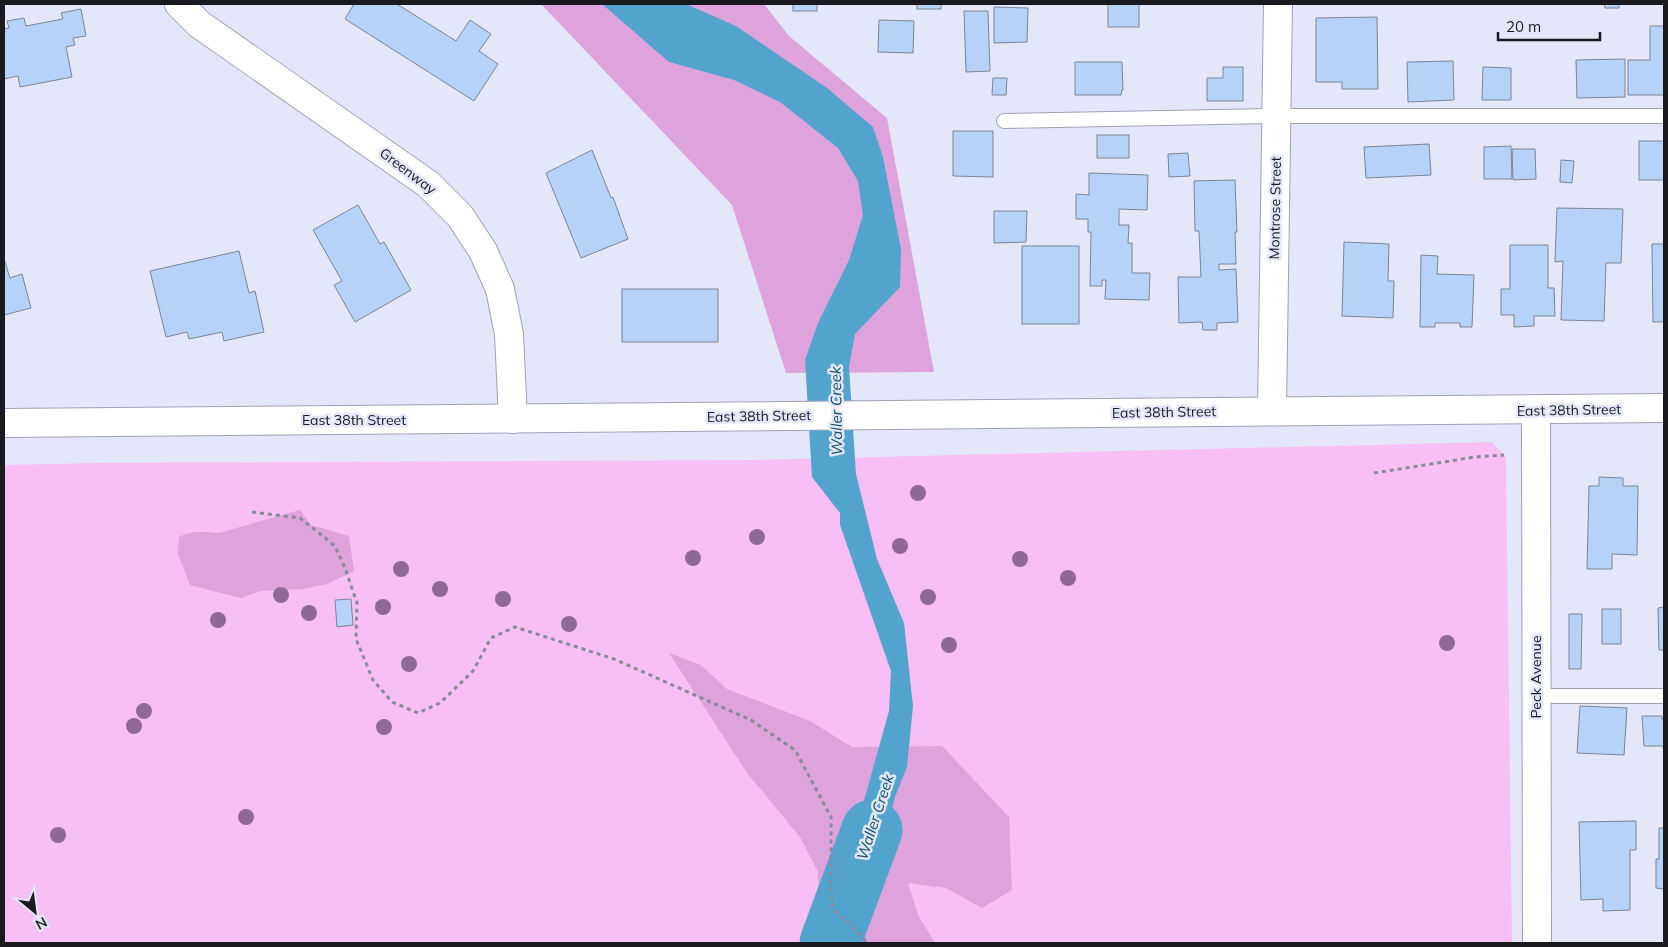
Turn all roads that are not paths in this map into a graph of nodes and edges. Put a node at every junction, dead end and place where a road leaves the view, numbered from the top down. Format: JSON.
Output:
{"nodes":[{"id":1,"x":179,"y":4,"type":"edge"},
{"id":2,"x":1278,"y":4,"type":"edge"},
{"id":3,"x":1276,"y":116,"type":"junction"},
{"id":4,"x":1664,"y":116,"type":"edge"},
{"id":5,"x":1004,"y":121,"type":"dead end"},
{"id":6,"x":1664,"y":408,"type":"edge"},
{"id":7,"x":1536,"y":410,"type":"junction"},
{"id":8,"x":1272,"y":411,"type":"junction"},
{"id":9,"x":513,"y":419,"type":"junction"},
{"id":10,"x":4,"y":423,"type":"edge"},
{"id":11,"x":1536,"y":696,"type":"junction"},
{"id":12,"x":1664,"y":696,"type":"edge"},
{"id":13,"x":1537,"y":943,"type":"edge"}],
"edges":[{"from":1,"to":9,"type":"street","name":"Greenway"},
{"from":2,"to":3,"type":"street","name":"Montrose Street"},
{"from":3,"to":4,"type":"lane"},
{"from":3,"to":5,"type":"lane"},
{"from":3,"to":8,"type":"street","name":"Montrose Street"},
{"from":6,"to":7,"type":"street","name":"East 38th Street"},
{"from":7,"to":8,"type":"street","name":"East 38th Street"},
{"from":7,"to":11,"type":"street","name":"Peck Avenue"},
{"from":8,"to":9,"type":"street","name":"East 38th Street"},
{"from":9,"to":10,"type":"street","name":"East 38th Street"},
{"from":11,"to":12,"type":"lane"},
{"from":11,"to":13,"type":"street","name":"Peck Avenue"}]}
